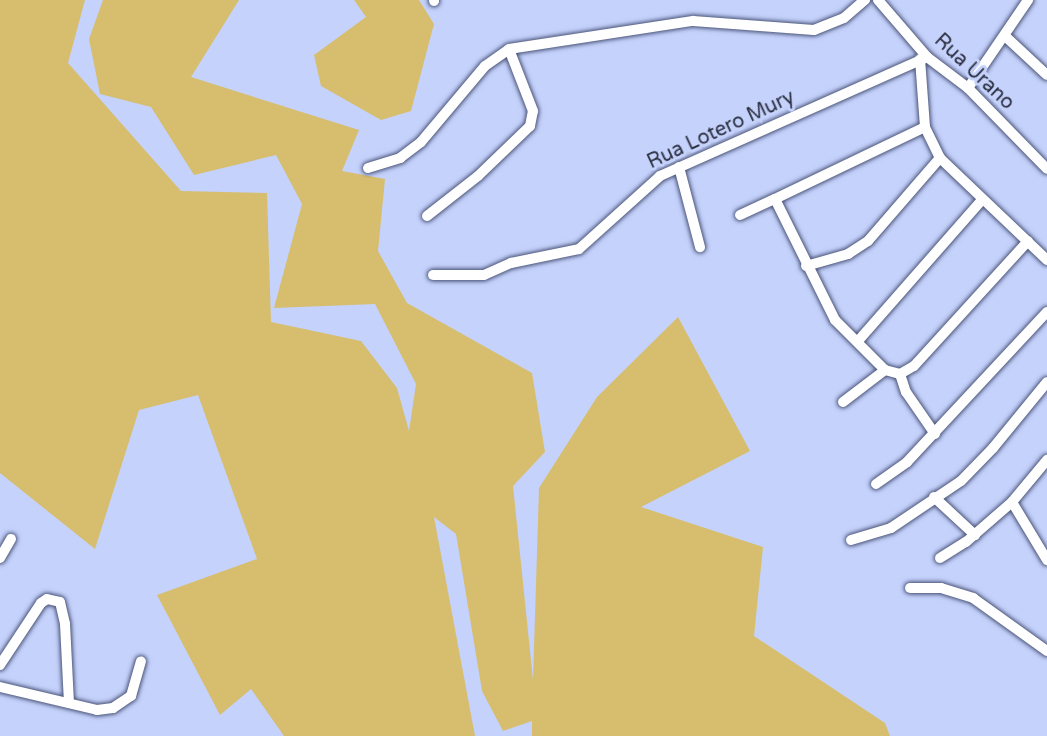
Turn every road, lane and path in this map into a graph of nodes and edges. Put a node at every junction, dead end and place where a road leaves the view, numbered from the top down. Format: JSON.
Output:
{"nodes":[{"id":1,"x":865,"y":0,"type":"edge"},
{"id":2,"x":879,"y":0,"type":"edge"},
{"id":3,"x":1028,"y":0,"type":"edge"},
{"id":4,"x":1005,"y":36,"type":"junction"},
{"id":5,"x":509,"y":49,"type":"junction"},
{"id":6,"x":924,"y":58,"type":"junction"},
{"id":7,"x":1047,"y":75,"type":"edge"},
{"id":8,"x":968,"y":88,"type":"junction"},
{"id":9,"x":925,"y":127,"type":"junction"},
{"id":10,"x":940,"y":158,"type":"junction"},
{"id":11,"x":680,"y":167,"type":"junction"},
{"id":12,"x":368,"y":168,"type":"dead end"},
{"id":13,"x":1047,"y":169,"type":"edge"},
{"id":14,"x":775,"y":199,"type":"junction"},
{"id":15,"x":982,"y":200,"type":"junction"},
{"id":16,"x":740,"y":215,"type":"dead end"},
{"id":17,"x":428,"y":216,"type":"dead end"},
{"id":18,"x":1028,"y":241,"type":"junction"},
{"id":19,"x":700,"y":247,"type":"dead end"},
{"id":20,"x":1047,"y":260,"type":"edge"},
{"id":21,"x":806,"y":267,"type":"junction"},
{"id":22,"x":433,"y":275,"type":"dead end"},
{"id":23,"x":1047,"y":312,"type":"edge"},
{"id":24,"x":858,"y":341,"type":"junction"},
{"id":25,"x":885,"y":370,"type":"junction"},
{"id":26,"x":900,"y":374,"type":"junction"},
{"id":27,"x":1047,"y":382,"type":"edge"},
{"id":28,"x":843,"y":402,"type":"dead end"},
{"id":29,"x":934,"y":434,"type":"junction"},
{"id":30,"x":1047,"y":460,"type":"edge"},
{"id":31,"x":876,"y":484,"type":"dead end"},
{"id":32,"x":934,"y":497,"type":"junction"},
{"id":33,"x":1012,"y":502,"type":"junction"},
{"id":34,"x":975,"y":535,"type":"junction"},
{"id":35,"x":11,"y":539,"type":"dead end"},
{"id":36,"x":851,"y":540,"type":"dead end"},
{"id":37,"x":0,"y":558,"type":"edge"},
{"id":38,"x":940,"y":558,"type":"dead end"},
{"id":39,"x":1047,"y":560,"type":"edge"},
{"id":40,"x":910,"y":588,"type":"dead end"},
{"id":41,"x":1047,"y":651,"type":"edge"},
{"id":42,"x":141,"y":661,"type":"dead end"},
{"id":43,"x":0,"y":665,"type":"edge"},
{"id":44,"x":0,"y":687,"type":"edge"},
{"id":45,"x":69,"y":704,"type":"junction"}],
"edges":[{"from":1,"to":5,"type":"street"},
{"from":2,"to":6,"type":"street","name":"Rua Urano"},
{"from":3,"to":4,"type":"street"},
{"from":4,"to":7,"type":"street"},
{"from":4,"to":8,"type":"street"},
{"from":5,"to":12,"type":"street"},
{"from":5,"to":17,"type":"street"},
{"from":6,"to":8,"type":"street","name":"Rua Urano"},
{"from":6,"to":9,"type":"street"},
{"from":6,"to":11,"type":"street","name":"Rua Lotero Mury"},
{"from":8,"to":13,"type":"street","name":"Rua Urano"},
{"from":9,"to":10,"type":"street"},
{"from":9,"to":14,"type":"street"},
{"from":10,"to":15,"type":"street"},
{"from":10,"to":21,"type":"street"},
{"from":11,"to":19,"type":"street"},
{"from":11,"to":22,"type":"street","name":"Rua Lotero Mury"},
{"from":14,"to":16,"type":"street"},
{"from":14,"to":21,"type":"street"},
{"from":15,"to":18,"type":"street"},
{"from":15,"to":24,"type":"street"},
{"from":18,"to":20,"type":"street"},
{"from":18,"to":26,"type":"street"},
{"from":21,"to":24,"type":"street"},
{"from":23,"to":29,"type":"street"},
{"from":24,"to":25,"type":"street"},
{"from":25,"to":26,"type":"street"},
{"from":25,"to":28,"type":"street"},
{"from":26,"to":29,"type":"street"},
{"from":27,"to":32,"type":"street"},
{"from":29,"to":31,"type":"street"},
{"from":30,"to":33,"type":"street"},
{"from":32,"to":34,"type":"street"},
{"from":32,"to":36,"type":"street"},
{"from":33,"to":34,"type":"street"},
{"from":33,"to":39,"type":"street"},
{"from":34,"to":38,"type":"street"},
{"from":35,"to":37,"type":"street"},
{"from":40,"to":41,"type":"street"},
{"from":42,"to":45,"type":"street"},
{"from":43,"to":45,"type":"street"},
{"from":44,"to":45,"type":"street"}]}
